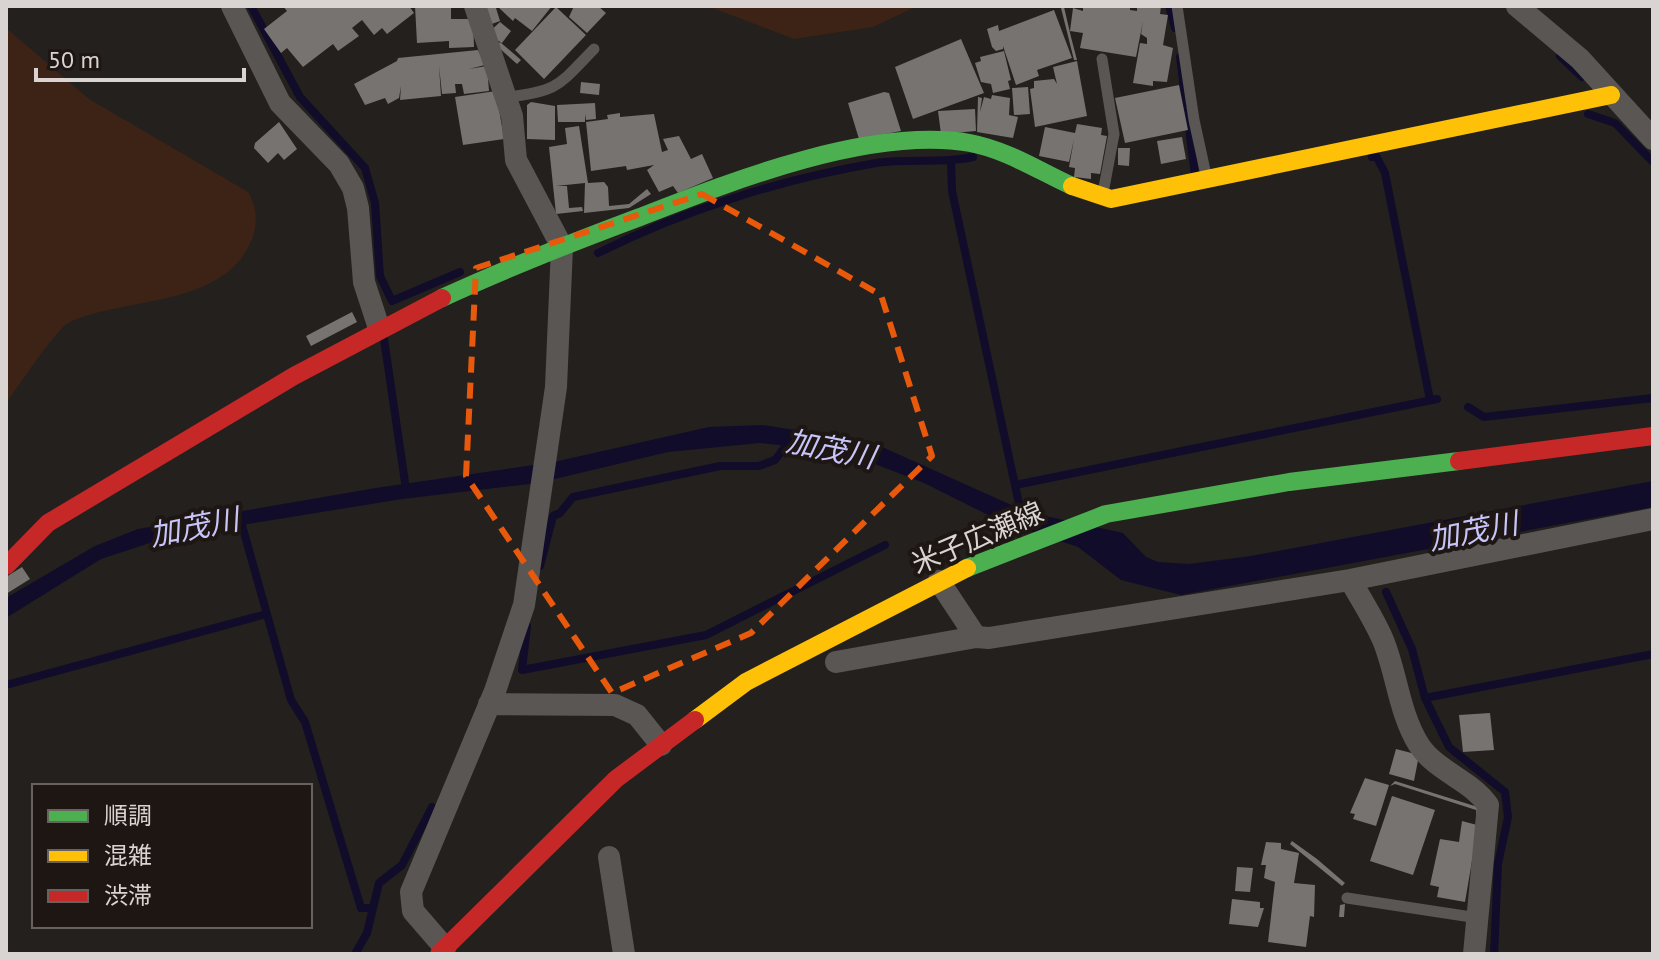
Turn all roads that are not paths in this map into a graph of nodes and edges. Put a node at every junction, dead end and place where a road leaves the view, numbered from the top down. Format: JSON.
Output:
{"nodes":[{"id":1,"x":232,"y":6,"type":"edge"},
{"id":2,"x":475,"y":6,"type":"edge"},
{"id":3,"x":1177,"y":6,"type":"edge"},
{"id":4,"x":1517,"y":6,"type":"edge"},
{"id":5,"x":594,"y":49,"type":"dead end"},
{"id":6,"x":1102,"y":59,"type":"dead end"},
{"id":7,"x":1611,"y":95,"type":"junction"},
{"id":8,"x":507,"y":97,"type":"junction"},
{"id":9,"x":1653,"y":139,"type":"edge"},
{"id":10,"x":1207,"y":179,"type":"junction"},
{"id":11,"x":1102,"y":197,"type":"junction"},
{"id":12,"x":562,"y":247,"type":"junction"},
{"id":13,"x":379,"y":328,"type":"junction"},
{"id":14,"x":1653,"y":436,"type":"edge"},
{"id":15,"x":1653,"y":519,"type":"edge"},
{"id":16,"x":6,"y":566,"type":"edge"},
{"id":17,"x":1350,"y":580,"type":"junction"},
{"id":18,"x":939,"y":581,"type":"junction"},
{"id":19,"x":976,"y":637,"type":"junction"},
{"id":20,"x":836,"y":662,"type":"dead end"},
{"id":21,"x":489,"y":704,"type":"junction"},
{"id":22,"x":661,"y":745,"type":"junction"},
{"id":23,"x":609,"y":857,"type":"dead end"},
{"id":24,"x":1347,"y":898,"type":"dead end"},
{"id":25,"x":1478,"y":918,"type":"junction"},
{"id":26,"x":442,"y":951,"type":"edge"},
{"id":27,"x":624,"y":954,"type":"edge"},
{"id":28,"x":1474,"y":954,"type":"edge"}],
"edges":[{"from":1,"to":13,"type":"street"},
{"from":2,"to":8,"type":"street"},
{"from":3,"to":10,"type":"lane"},
{"from":4,"to":7,"type":"street"},
{"from":5,"to":8,"type":"lane"},
{"from":6,"to":11,"type":"lane"},
{"from":7,"to":9,"type":"street"},
{"from":7,"to":10,"type":"street"},
{"from":8,"to":12,"type":"street"},
{"from":10,"to":11,"type":"street"},
{"from":11,"to":12,"type":"street"},
{"from":12,"to":13,"type":"street"},
{"from":12,"to":21,"type":"street"},
{"from":13,"to":16,"type":"street"},
{"from":14,"to":18,"type":"street","name":"米子広瀬線"},
{"from":15,"to":17,"type":"street"},
{"from":17,"to":19,"type":"street"},
{"from":17,"to":25,"type":"street"},
{"from":18,"to":19,"type":"street"},
{"from":18,"to":22,"type":"street","name":"米子広瀬線"},
{"from":19,"to":20,"type":"street"},
{"from":21,"to":22,"type":"street"},
{"from":21,"to":26,"type":"street"},
{"from":22,"to":26,"type":"street","name":"米子広瀬線"},
{"from":23,"to":27,"type":"street"},
{"from":24,"to":25,"type":"lane"},
{"from":25,"to":28,"type":"street"}]}
